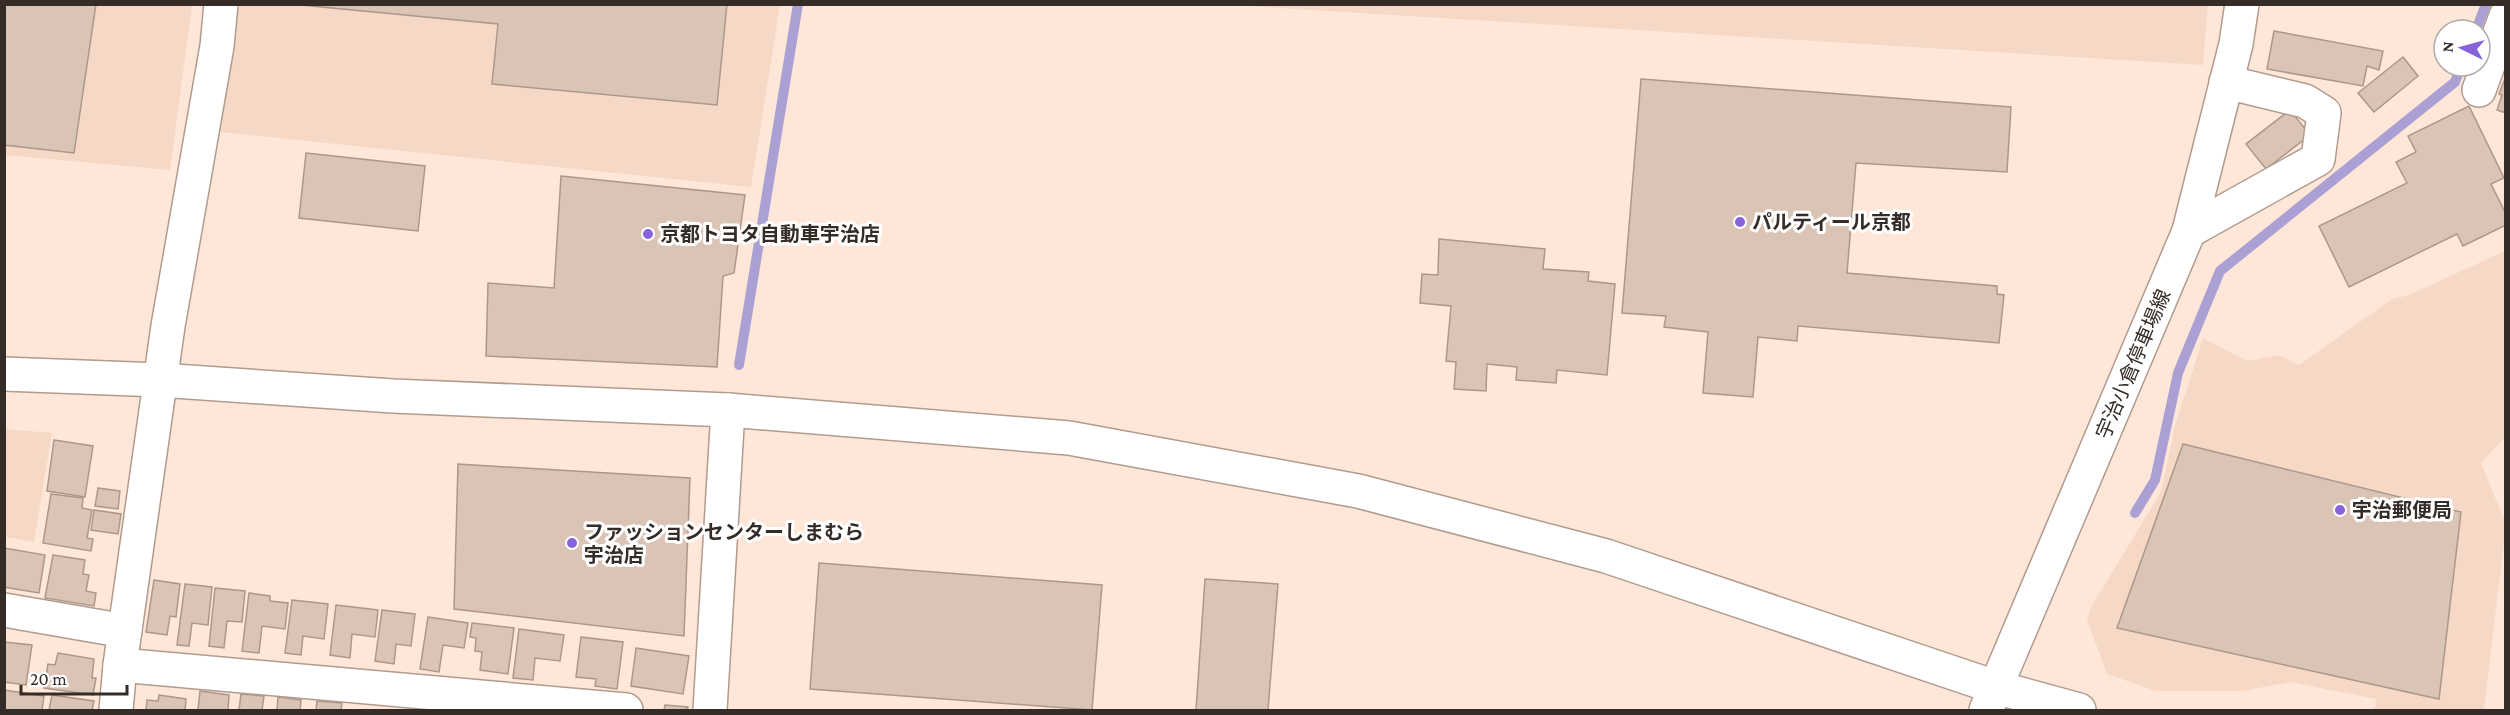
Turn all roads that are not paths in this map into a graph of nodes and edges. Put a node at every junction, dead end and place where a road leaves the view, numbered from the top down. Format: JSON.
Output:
{"nodes":[{"id":1,"x":221,"y":4,"type":"edge"},
{"id":2,"x":2242,"y":4,"type":"edge"},
{"id":3,"x":2505,"y":16,"type":"edge"},
{"id":4,"x":2226,"y":82,"type":"junction"},
{"id":5,"x":2479,"y":90,"type":"dead end"},
{"id":6,"x":2189,"y":231,"type":"junction"},
{"id":7,"x":4,"y":374,"type":"edge"},
{"id":8,"x":160,"y":380,"type":"junction"},
{"id":9,"x":728,"y":410,"type":"junction"},
{"id":10,"x":4,"y":610,"type":"edge"},
{"id":11,"x":125,"y":631,"type":"junction"},
{"id":12,"x":120,"y":665,"type":"junction"},
{"id":13,"x":1990,"y":699,"type":"edge"},
{"id":14,"x":116,"y":711,"type":"edge"},
{"id":15,"x":626,"y":711,"type":"edge"},
{"id":16,"x":710,"y":711,"type":"edge"},
{"id":17,"x":2079,"y":711,"type":"edge"}],
"edges":[{"from":1,"to":8,"type":"street"},
{"from":2,"to":4,"type":"street","name":"宇治小倉停車場線"},
{"from":3,"to":5,"type":"street"},
{"from":4,"to":6,"type":"street","name":"宇治小倉停車場線"},
{"from":4,"to":6,"type":"street"},
{"from":6,"to":13,"type":"street","name":"宇治小倉停車場線"},
{"from":7,"to":8,"type":"street"},
{"from":8,"to":9,"type":"street"},
{"from":8,"to":11,"type":"street"},
{"from":9,"to":13,"type":"street"},
{"from":9,"to":16,"type":"street"},
{"from":10,"to":11,"type":"street"},
{"from":11,"to":12,"type":"street"},
{"from":12,"to":14,"type":"street"},
{"from":12,"to":15,"type":"street"},
{"from":13,"to":17,"type":"street"}]}
